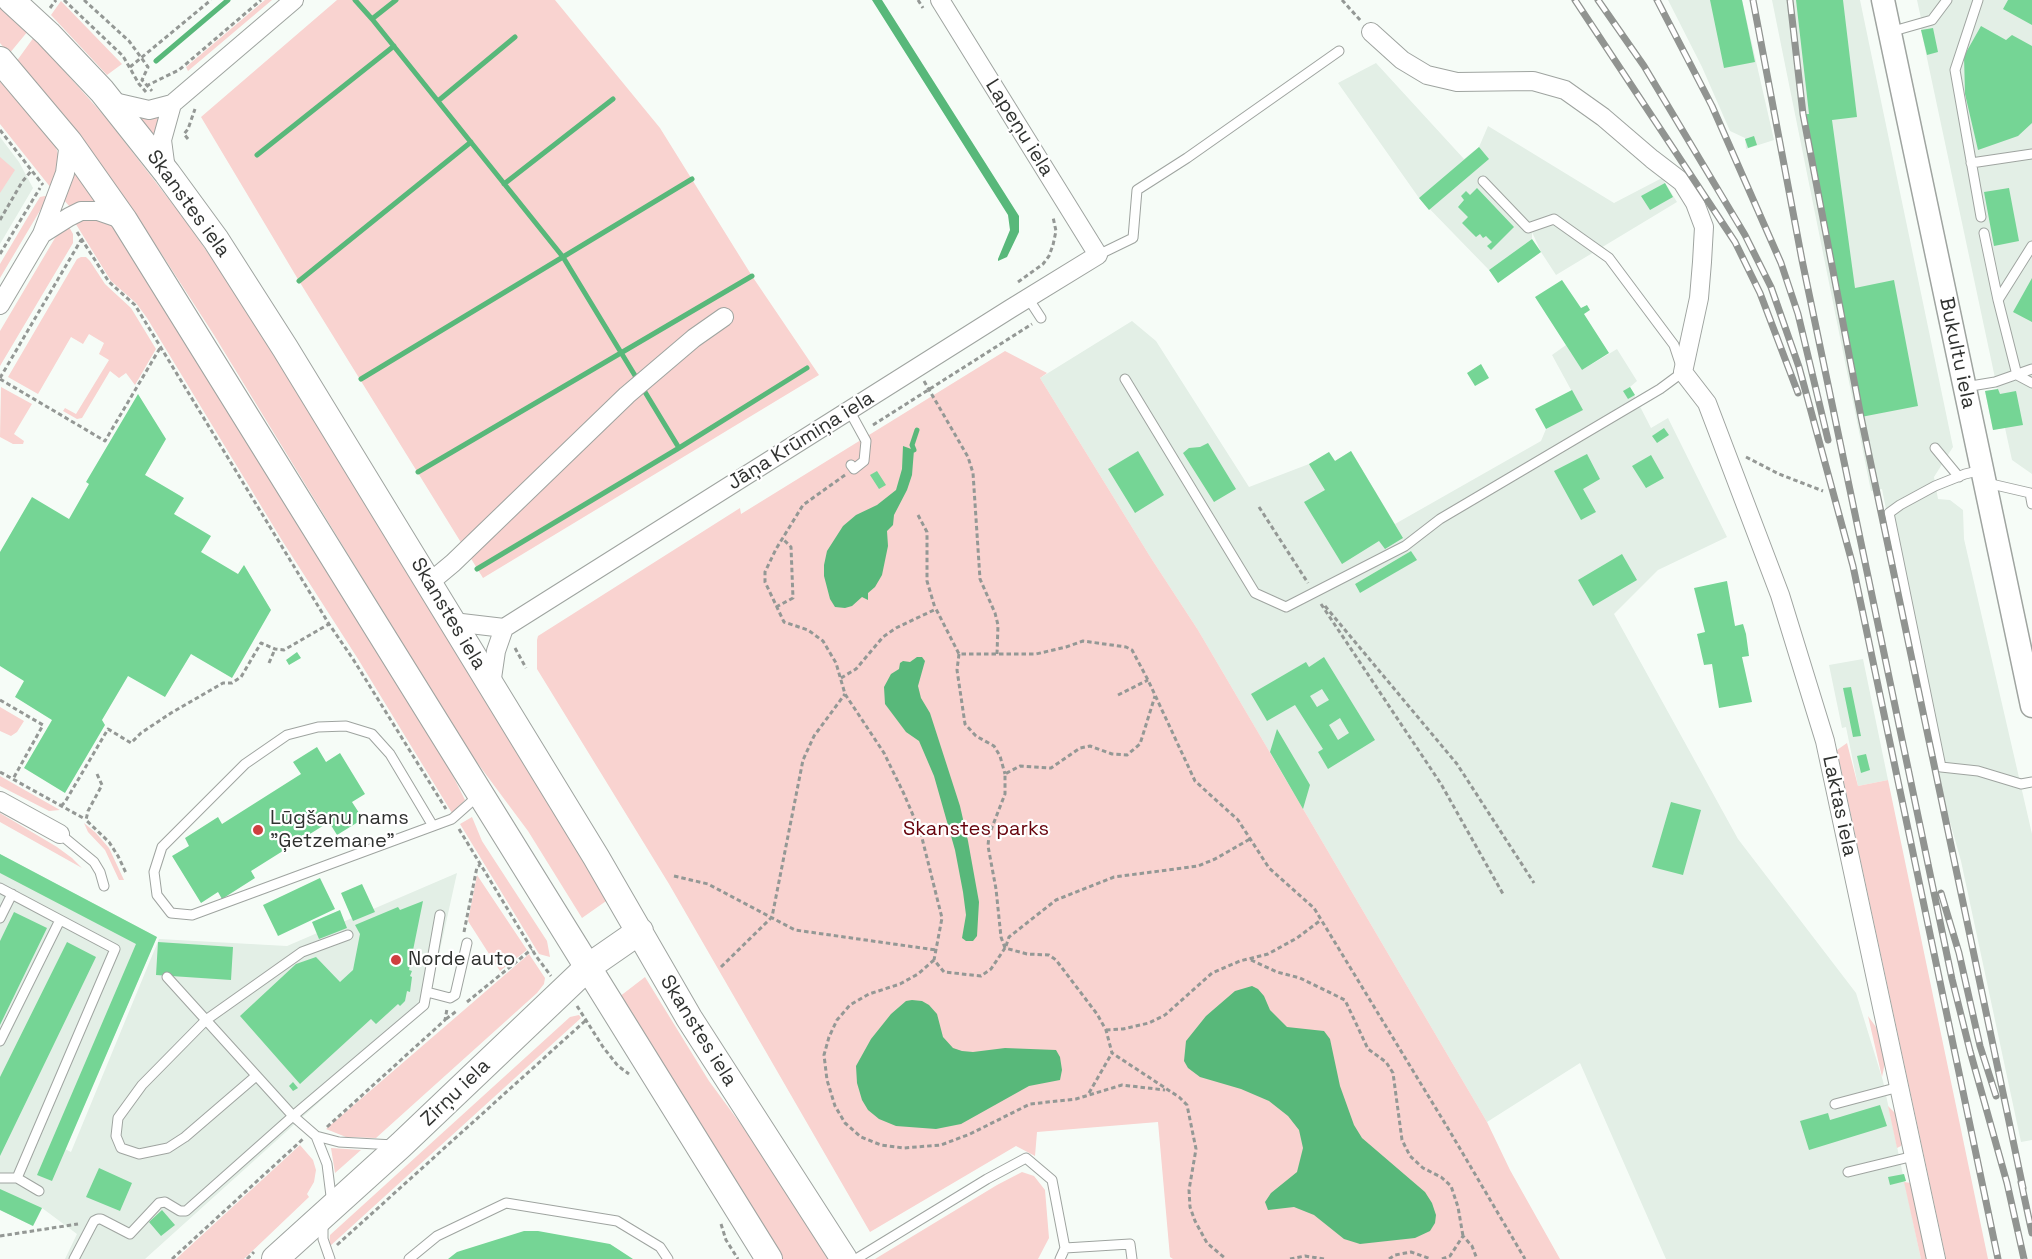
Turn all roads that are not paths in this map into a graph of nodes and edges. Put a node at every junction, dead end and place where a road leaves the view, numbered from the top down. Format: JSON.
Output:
{"nodes":[{"id":1,"x":11,"y":0,"type":"edge"},
{"id":2,"x":294,"y":0,"type":"edge"},
{"id":3,"x":1883,"y":0,"type":"edge"},
{"id":4,"x":1947,"y":0,"type":"edge"},
{"id":5,"x":1978,"y":0,"type":"edge"},
{"id":6,"x":932,"y":5,"type":"edge"},
{"id":7,"x":1371,"y":32,"type":"road end"},
{"id":8,"x":1890,"y":32,"type":"junction"},
{"id":9,"x":1339,"y":51,"type":"dead end"},
{"id":10,"x":0,"y":60,"type":"edge"},
{"id":11,"x":110,"y":101,"type":"junction"},
{"id":12,"x":172,"y":104,"type":"junction"},
{"id":13,"x":69,"y":142,"type":"junction"},
{"id":14,"x":2032,"y":154,"type":"edge"},
{"id":15,"x":1971,"y":163,"type":"junction"},
{"id":16,"x":167,"y":173,"type":"junction"},
{"id":17,"x":1483,"y":181,"type":"dead end"},
{"id":18,"x":1981,"y":217,"type":"dead end"},
{"id":19,"x":124,"y":220,"type":"junction"},
{"id":20,"x":42,"y":234,"type":"junction"},
{"id":21,"x":1984,"y":234,"type":"dead end"},
{"id":22,"x":2032,"y":246,"type":"edge"},
{"id":23,"x":1098,"y":255,"type":"junction"},
{"id":24,"x":1028,"y":298,"type":"junction"},
{"id":25,"x":1998,"y":300,"type":"junction"},
{"id":26,"x":0,"y":305,"type":"edge"},
{"id":27,"x":724,"y":316,"type":"dead end"},
{"id":28,"x":1041,"y":318,"type":"road end"},
{"id":29,"x":2032,"y":369,"type":"edge"},
{"id":30,"x":1683,"y":372,"type":"junction"},
{"id":31,"x":2017,"y":375,"type":"junction"},
{"id":32,"x":1125,"y":379,"type":"dead end"},
{"id":33,"x":2032,"y":383,"type":"edge"},
{"id":34,"x":1964,"y":388,"type":"junction"},
{"id":35,"x":849,"y":410,"type":"junction"},
{"id":36,"x":1935,"y":448,"type":"dead end"},
{"id":37,"x":852,"y":467,"type":"road end"},
{"id":38,"x":1984,"y":476,"type":"junction"},
{"id":39,"x":1959,"y":477,"type":"junction"},
{"id":40,"x":2031,"y":493,"type":"edge"},
{"id":41,"x":2032,"y":504,"type":"edge"},
{"id":42,"x":429,"y":582,"type":"junction"},
{"id":43,"x":453,"y":622,"type":"junction"},
{"id":44,"x":504,"y":628,"type":"junction"},
{"id":45,"x":491,"y":685,"type":"junction"},
{"id":46,"x":2031,"y":699,"type":"edge"},
{"id":47,"x":2032,"y":782,"type":"edge"},
{"id":48,"x":480,"y":793,"type":"junction"},
{"id":49,"x":0,"y":801,"type":"edge"},
{"id":50,"x":433,"y":826,"type":"junction"},
{"id":51,"x":60,"y":834,"type":"joint"},
{"id":52,"x":104,"y":886,"type":"dead end"},
{"id":53,"x":0,"y":888,"type":"edge"},
{"id":54,"x":12,"y":894,"type":"junction"},
{"id":55,"x":440,"y":915,"type":"dead end"},
{"id":56,"x":0,"y":918,"type":"edge"},
{"id":57,"x":60,"y":920,"type":"junction"},
{"id":58,"x":640,"y":931,"type":"junction"},
{"id":59,"x":348,"y":935,"type":"dead end"},
{"id":60,"x":467,"y":943,"type":"dead end"},
{"id":61,"x":588,"y":967,"type":"junction"},
{"id":62,"x":167,"y":977,"type":"dead end"},
{"id":63,"x":427,"y":993,"type":"junction"},
{"id":64,"x":206,"y":1020,"type":"junction"},
{"id":65,"x":0,"y":1041,"type":"edge"},
{"id":66,"x":256,"y":1076,"type":"junction"},
{"id":67,"x":1899,"y":1087,"type":"junction"},
{"id":68,"x":1834,"y":1104,"type":"dead end"},
{"id":69,"x":293,"y":1116,"type":"junction"},
{"id":70,"x":314,"y":1134,"type":"junction"},
{"id":71,"x":401,"y":1145,"type":"junction"},
{"id":72,"x":1914,"y":1156,"type":"junction"},
{"id":73,"x":1848,"y":1172,"type":"dead end"},
{"id":74,"x":0,"y":1178,"type":"edge"},
{"id":75,"x":17,"y":1178,"type":"junction"},
{"id":76,"x":39,"y":1191,"type":"dead end"},
{"id":77,"x":328,"y":1212,"type":"junction"},
{"id":78,"x":1065,"y":1248,"type":"junction"},
{"id":79,"x":328,"y":1256,"type":"edge"},
{"id":80,"x":75,"y":1259,"type":"edge"},
{"id":81,"x":275,"y":1259,"type":"edge"},
{"id":82,"x":409,"y":1259,"type":"edge"},
{"id":83,"x":668,"y":1259,"type":"edge"},
{"id":84,"x":769,"y":1259,"type":"edge"},
{"id":85,"x":844,"y":1259,"type":"edge"},
{"id":86,"x":856,"y":1259,"type":"edge"},
{"id":87,"x":1060,"y":1259,"type":"edge"},
{"id":88,"x":1132,"y":1259,"type":"edge"},
{"id":89,"x":1936,"y":1259,"type":"edge"}],
"edges":[{"from":1,"to":11,"type":"main road","name":"Skanstes iela"},
{"from":2,"to":12,"type":"street"},
{"from":3,"to":8,"type":"street","name":"Bukultu iela"},
{"from":4,"to":8,"type":"lane"},
{"from":5,"to":15,"type":"lane"},
{"from":6,"to":23,"type":"street","name":"Lapeņu iela"},
{"from":7,"to":30,"type":"street"},
{"from":8,"to":34,"type":"street","name":"Bukultu iela"},
{"from":9,"to":23,"type":"lane"},
{"from":10,"to":13,"type":"main road"},
{"from":11,"to":12,"type":"street"},
{"from":11,"to":16,"type":"main road","name":"Skanstes iela"},
{"from":12,"to":16,"type":"street"},
{"from":13,"to":19,"type":"main road"},
{"from":13,"to":20,"type":"street"},
{"from":14,"to":15,"type":"lane"},
{"from":15,"to":18,"type":"lane"},
{"from":16,"to":42,"type":"main road","name":"Skanstes iela"},
{"from":17,"to":30,"type":"lane"},
{"from":19,"to":20,"type":"street"},
{"from":19,"to":48,"type":"main road"},
{"from":20,"to":26,"type":"street"},
{"from":21,"to":25,"type":"lane"},
{"from":22,"to":25,"type":"lane"},
{"from":23,"to":24,"type":"street","name":"Jāņa Krūmiņa iela"},
{"from":24,"to":28,"type":"lane"},
{"from":24,"to":35,"type":"street","name":"Jāņa Krūmiņa iela"},
{"from":25,"to":31,"type":"lane"},
{"from":27,"to":42,"type":"street"},
{"from":29,"to":31,"type":"lane"},
{"from":30,"to":32,"type":"lane"},
{"from":30,"to":67,"type":"street","name":"Laktas iela"},
{"from":31,"to":33,"type":"lane"},
{"from":31,"to":34,"type":"lane"},
{"from":34,"to":38,"type":"street","name":"Bukultu iela"},
{"from":35,"to":37,"type":"lane"},
{"from":35,"to":44,"type":"street","name":"Jāņa Krūmiņa iela"},
{"from":36,"to":39,"type":"lane"},
{"from":38,"to":39,"type":"lane"},
{"from":38,"to":40,"type":"lane"},
{"from":38,"to":46,"type":"street","name":"Bukultu iela"},
{"from":39,"to":47,"type":"lane"},
{"from":40,"to":41,"type":"lane"},
{"from":42,"to":43,"type":"main road","name":"Skanstes iela"},
{"from":43,"to":44,"type":"street"},
{"from":43,"to":45,"type":"main road","name":"Skanstes iela"},
{"from":44,"to":45,"type":"street"},
{"from":45,"to":58,"type":"main road","name":"Skanstes iela"},
{"from":48,"to":50,"type":"lane"},
{"from":48,"to":61,"type":"main road"},
{"from":49,"to":51,"type":"street"},
{"from":50,"to":50,"type":"lane"},
{"from":51,"to":52,"type":"lane"},
{"from":53,"to":54,"type":"lane"},
{"from":54,"to":56,"type":"lane"},
{"from":54,"to":57,"type":"lane"},
{"from":55,"to":63,"type":"lane"},
{"from":57,"to":65,"type":"lane"},
{"from":57,"to":75,"type":"lane"},
{"from":58,"to":61,"type":"main road","name":"Zirņu iela"},
{"from":58,"to":85,"type":"main road","name":"Skanstes iela"},
{"from":59,"to":64,"type":"lane"},
{"from":60,"to":63,"type":"lane"},
{"from":61,"to":71,"type":"main road","name":"Zirņu iela"},
{"from":61,"to":84,"type":"main road"},
{"from":62,"to":64,"type":"lane"},
{"from":63,"to":69,"type":"lane"},
{"from":64,"to":66,"type":"lane"},
{"from":64,"to":66,"type":"lane"},
{"from":66,"to":69,"type":"lane"},
{"from":67,"to":68,"type":"lane"},
{"from":67,"to":72,"type":"street","name":"Laktas iela"},
{"from":69,"to":70,"type":"lane"},
{"from":69,"to":80,"type":"lane"},
{"from":70,"to":71,"type":"lane"},
{"from":70,"to":77,"type":"lane"},
{"from":71,"to":77,"type":"main road","name":"Zirņu iela"},
{"from":72,"to":73,"type":"lane"},
{"from":72,"to":89,"type":"street","name":"Laktas iela"},
{"from":74,"to":75,"type":"lane"},
{"from":75,"to":76,"type":"lane"},
{"from":77,"to":79,"type":"lane"},
{"from":77,"to":81,"type":"main road","name":"Zirņu iela"},
{"from":78,"to":86,"type":"lane"},
{"from":78,"to":87,"type":"lane"},
{"from":78,"to":88,"type":"lane"},
{"from":82,"to":83,"type":"lane"}]}
